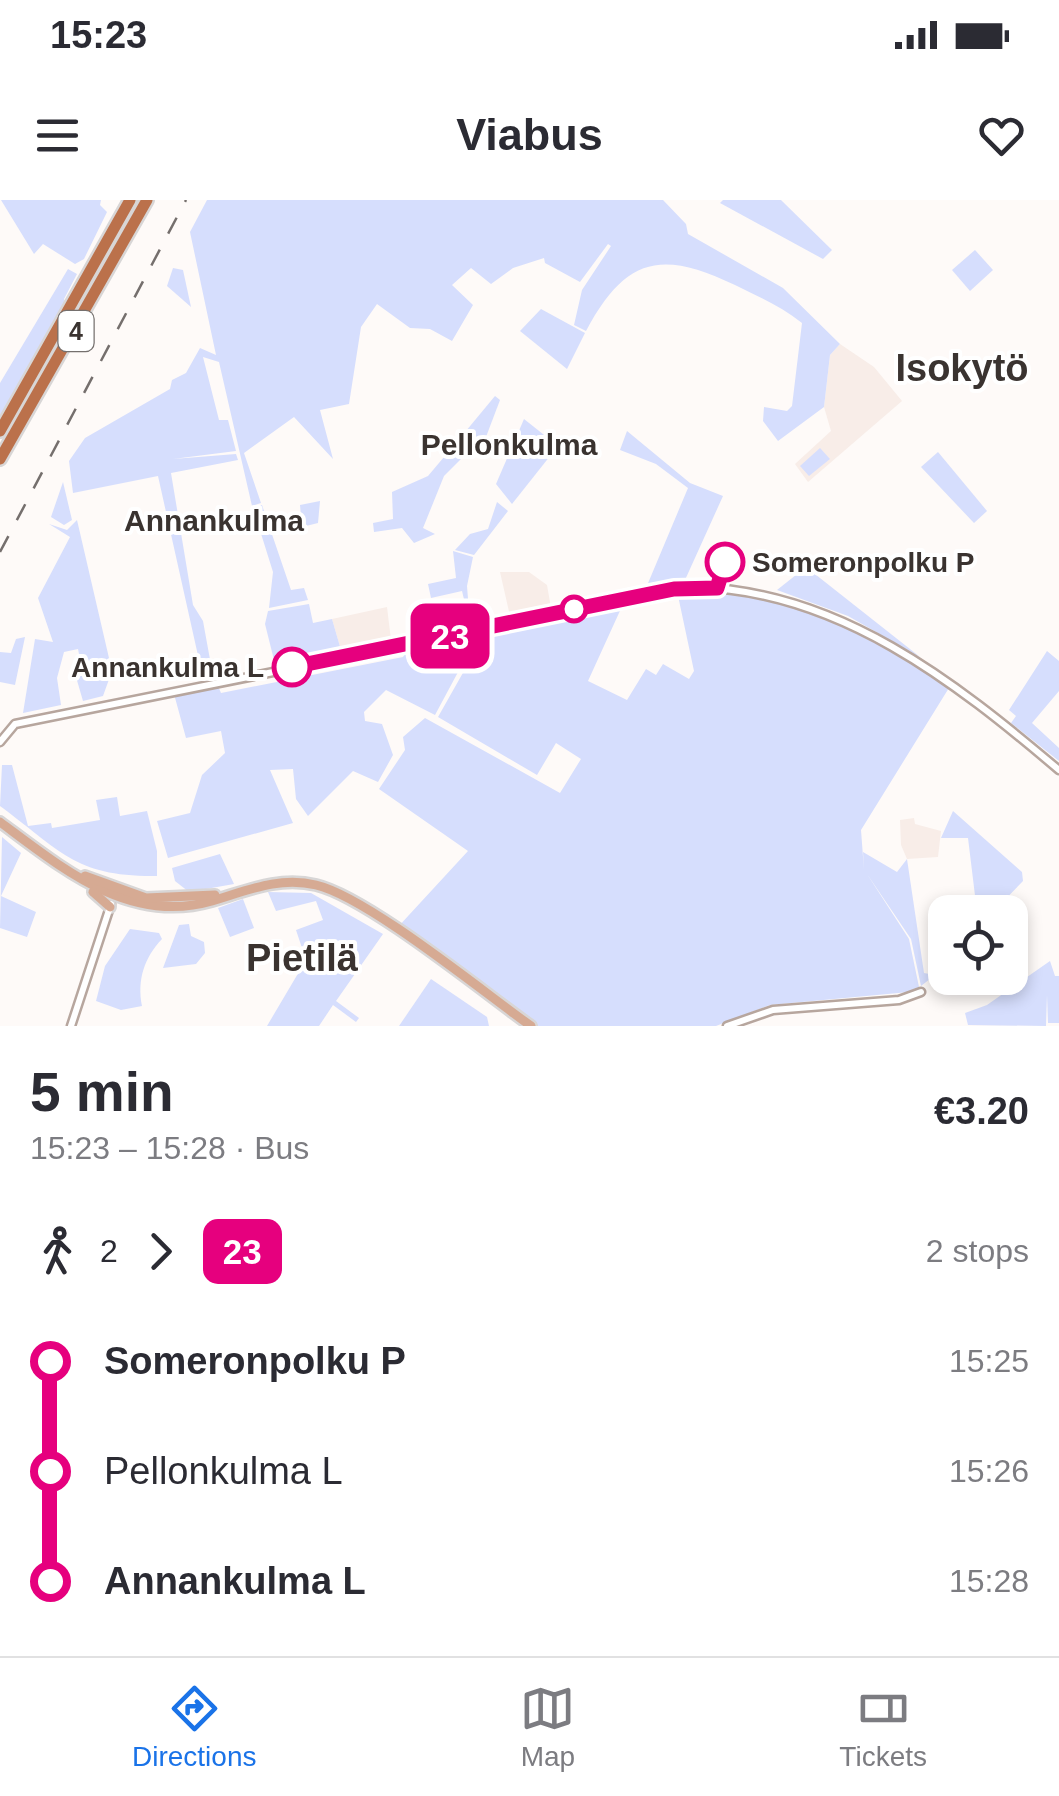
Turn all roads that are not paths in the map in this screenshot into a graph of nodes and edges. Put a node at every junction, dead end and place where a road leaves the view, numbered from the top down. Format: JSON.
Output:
{"nodes":[{"id":1,"x":130,"y":200,"type":"edge"},
{"id":2,"x":147,"y":200,"type":"edge"},
{"id":3,"x":0,"y":431,"type":"edge"},
{"id":4,"x":0,"y":459,"type":"edge"},
{"id":5,"x":0,"y":742,"type":"edge"},
{"id":6,"x":1059,"y":770,"type":"edge"},
{"id":7,"x":0,"y":822,"type":"edge"},
{"id":8,"x":56,"y":863,"type":"junction"},
{"id":9,"x":117,"y":894,"type":"junction"},
{"id":10,"x":110,"y":908,"type":"junction"},
{"id":11,"x":108,"y":920,"type":"junction"},
{"id":12,"x":921,"y":992,"type":"dead end"},
{"id":13,"x":71,"y":1026,"type":"edge"},
{"id":14,"x":532,"y":1026,"type":"edge"},
{"id":15,"x":727,"y":1026,"type":"edge"}],
"edges":[{"from":1,"to":3,"type":"highway","number":"4"},
{"from":2,"to":4,"type":"highway","number":"4"},
{"from":5,"to":6,"type":"street"},
{"from":7,"to":8,"type":"main road"},
{"from":8,"to":9,"type":"main road"},
{"from":8,"to":10,"type":"main road"},
{"from":9,"to":10,"type":"street"},
{"from":9,"to":11,"type":"street"},
{"from":9,"to":14,"type":"main road"},
{"from":10,"to":11,"type":"street"},
{"from":11,"to":13,"type":"street"},
{"from":12,"to":15,"type":"street"}]}
